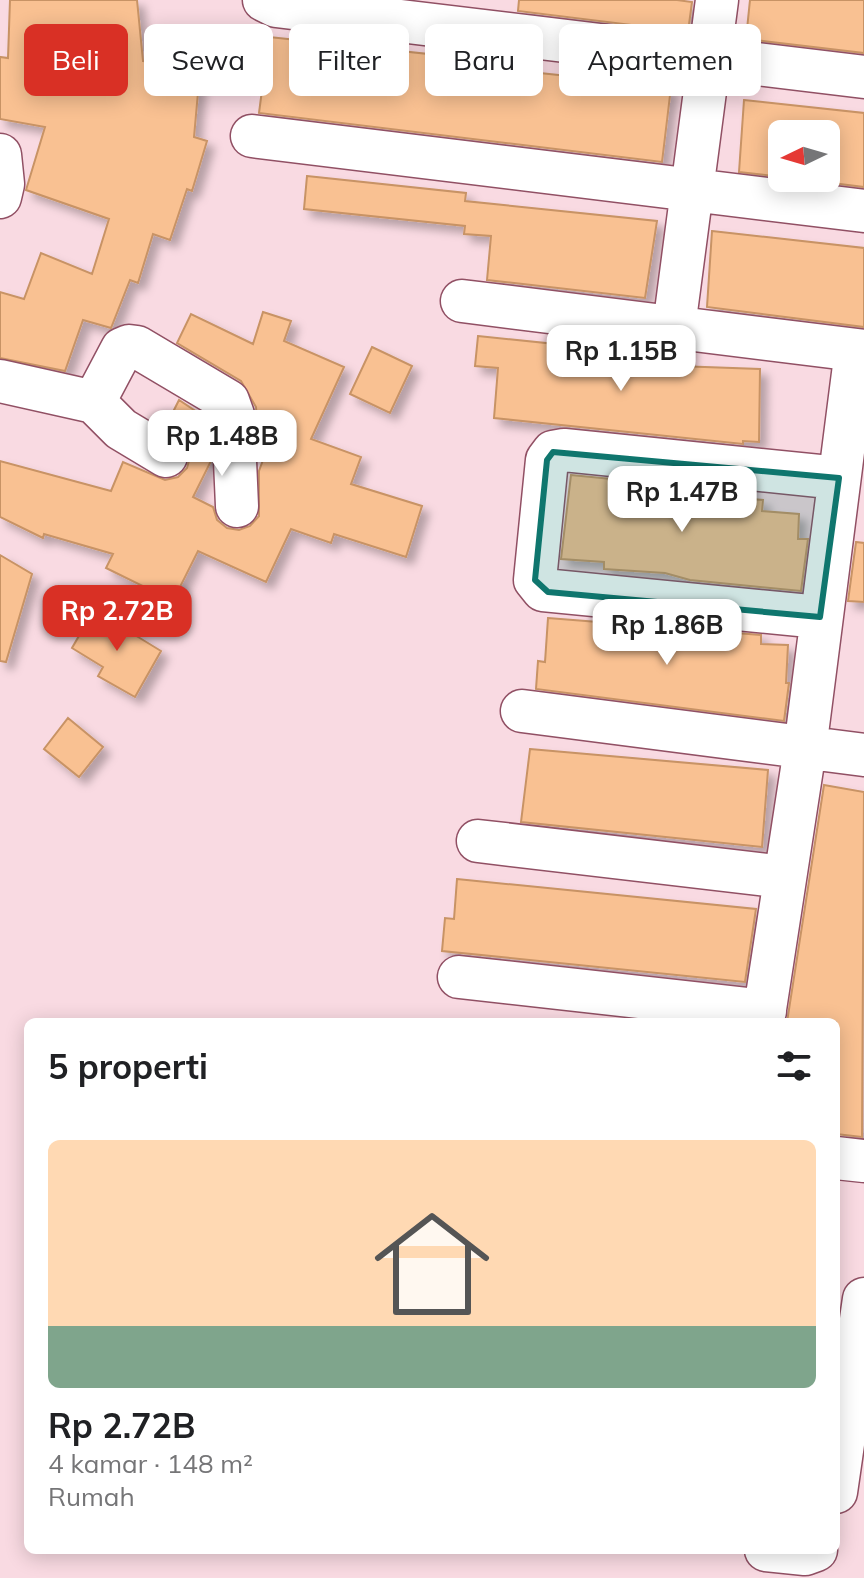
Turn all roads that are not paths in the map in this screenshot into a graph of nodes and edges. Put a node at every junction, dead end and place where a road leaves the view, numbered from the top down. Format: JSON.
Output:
{"nodes":[{"id":1,"x":264,"y":0,"type":"edge"},
{"id":2,"x":717,"y":0,"type":"edge"},
{"id":3,"x":714,"y":24,"type":"edge"},
{"id":4,"x":559,"y":41,"type":"edge"},
{"id":5,"x":761,"y":65,"type":"edge"},
{"id":6,"x":864,"y":77,"type":"edge"},
{"id":7,"x":705,"y":96,"type":"edge"},
{"id":8,"x":252,"y":136,"type":"dead end"},
{"id":9,"x":0,"y":155,"type":"edge"},
{"id":10,"x":692,"y":191,"type":"junction"},
{"id":11,"x":0,"y":197,"type":"edge"},
{"id":12,"x":864,"y":211,"type":"edge"},
{"id":13,"x":462,"y":301,"type":"dead end"},
{"id":14,"x":674,"y":327,"type":"junction"},
{"id":15,"x":860,"y":350,"type":"edge"},
{"id":16,"x":0,"y":381,"type":"edge"},
{"id":17,"x":94,"y":402,"type":"junction"},
{"id":18,"x":166,"y":456,"type":"dead end"},
{"id":19,"x":839,"y":478,"type":"junction"},
{"id":20,"x":237,"y":506,"type":"dead end"},
{"id":21,"x":820,"y":617,"type":"junction"},
{"id":22,"x":522,"y":711,"type":"dead end"},
{"id":23,"x":805,"y":749,"type":"junction"},
{"id":24,"x":864,"y":755,"type":"edge"},
{"id":25,"x":478,"y":841,"type":"dead end"},
{"id":26,"x":784,"y":877,"type":"junction"},
{"id":27,"x":459,"y":977,"type":"dead end"},
{"id":28,"x":764,"y":1016,"type":"edge"},
{"id":29,"x":840,"y":1158,"type":"edge"},
{"id":30,"x":864,"y":1161,"type":"edge"},
{"id":31,"x":864,"y":1299,"type":"edge"},
{"id":32,"x":840,"y":1464,"type":"edge"}],
"edges":[{"from":1,"to":4,"type":"street"},
{"from":2,"to":3,"type":"street"},
{"from":5,"to":6,"type":"street"},
{"from":7,"to":10,"type":"street"},
{"from":8,"to":10,"type":"street"},
{"from":9,"to":11,"type":"street"},
{"from":10,"to":12,"type":"street"},
{"from":10,"to":14,"type":"street"},
{"from":13,"to":14,"type":"street"},
{"from":14,"to":15,"type":"street"},
{"from":15,"to":19,"type":"street"},
{"from":16,"to":17,"type":"street"},
{"from":17,"to":18,"type":"street"},
{"from":17,"to":20,"type":"street"},
{"from":19,"to":21,"type":"street"},
{"from":19,"to":21,"type":"street"},
{"from":21,"to":23,"type":"street"},
{"from":22,"to":23,"type":"street"},
{"from":23,"to":24,"type":"street"},
{"from":23,"to":26,"type":"street"},
{"from":25,"to":26,"type":"street"},
{"from":26,"to":28,"type":"street"},
{"from":27,"to":28,"type":"street"},
{"from":29,"to":30,"type":"street"},
{"from":31,"to":32,"type":"street"}]}
